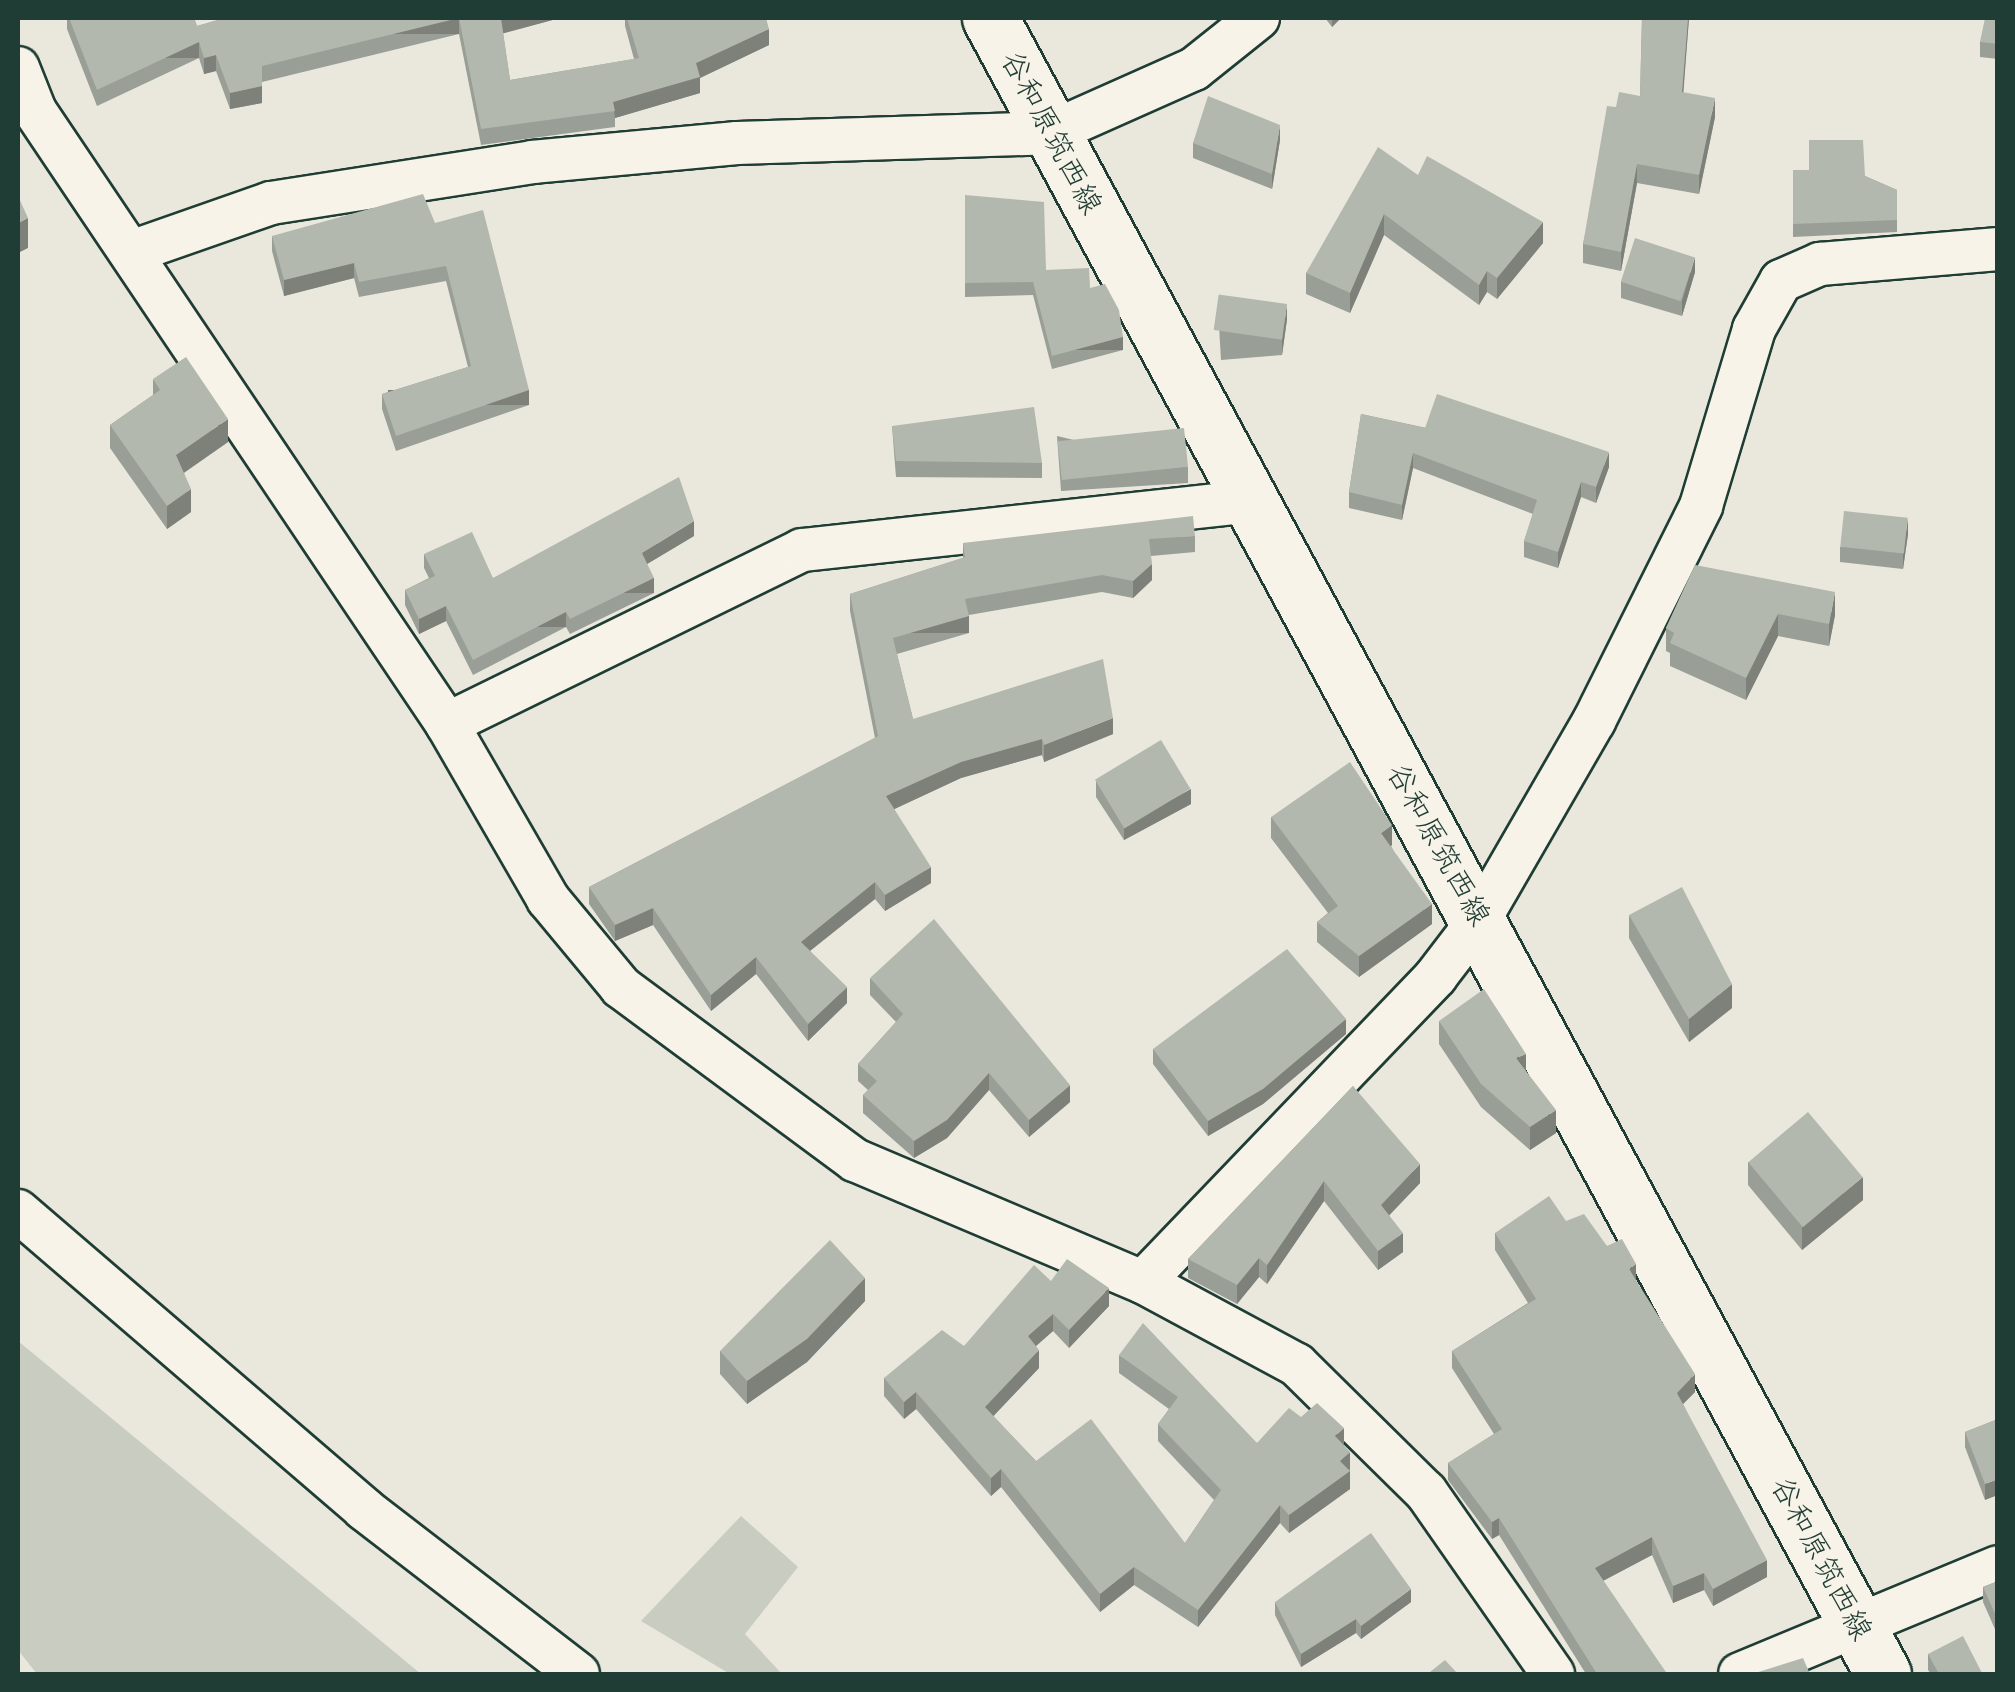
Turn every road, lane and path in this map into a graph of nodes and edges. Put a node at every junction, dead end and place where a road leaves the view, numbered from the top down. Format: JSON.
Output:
{"nodes":[{"id":1,"x":990,"y":18,"type":"edge"},
{"id":2,"x":1258,"y":18,"type":"edge"},
{"id":3,"x":18,"y":68,"type":"edge"},
{"id":4,"x":1050,"y":133,"type":"junction"},
{"id":5,"x":1998,"y":249,"type":"edge"},
{"id":6,"x":131,"y":252,"type":"junction"},
{"id":7,"x":1250,"y":501,"type":"junction"},
{"id":8,"x":447,"y":724,"type":"junction"},
{"id":9,"x":1478,"y":920,"type":"junction"},
{"id":10,"x":18,"y":1210,"type":"edge"},
{"id":11,"x":1144,"y":1282,"type":"junction"},
{"id":12,"x":1998,"y":1567,"type":"edge"},
{"id":13,"x":1858,"y":1627,"type":"junction"},
{"id":14,"x":578,"y":1674,"type":"edge"},
{"id":15,"x":1553,"y":1674,"type":"edge"},
{"id":16,"x":1740,"y":1674,"type":"edge"},
{"id":17,"x":1883,"y":1674,"type":"edge"}],
"edges":[{"from":1,"to":4,"type":"main road","name":"谷和原筑西線"},
{"from":2,"to":4,"type":"street"},
{"from":3,"to":6,"type":"street"},
{"from":4,"to":6,"type":"street"},
{"from":4,"to":7,"type":"main road","name":"谷和原筑西線"},
{"from":5,"to":9,"type":"street"},
{"from":6,"to":8,"type":"street"},
{"from":7,"to":8,"type":"street"},
{"from":7,"to":9,"type":"main road","name":"谷和原筑西線"},
{"from":8,"to":11,"type":"street"},
{"from":9,"to":11,"type":"street"},
{"from":9,"to":13,"type":"main road","name":"谷和原筑西線"},
{"from":10,"to":14,"type":"street"},
{"from":11,"to":15,"type":"street"},
{"from":12,"to":13,"type":"street"},
{"from":13,"to":16,"type":"street"},
{"from":13,"to":17,"type":"main road","name":"谷和原筑西線"}]}
